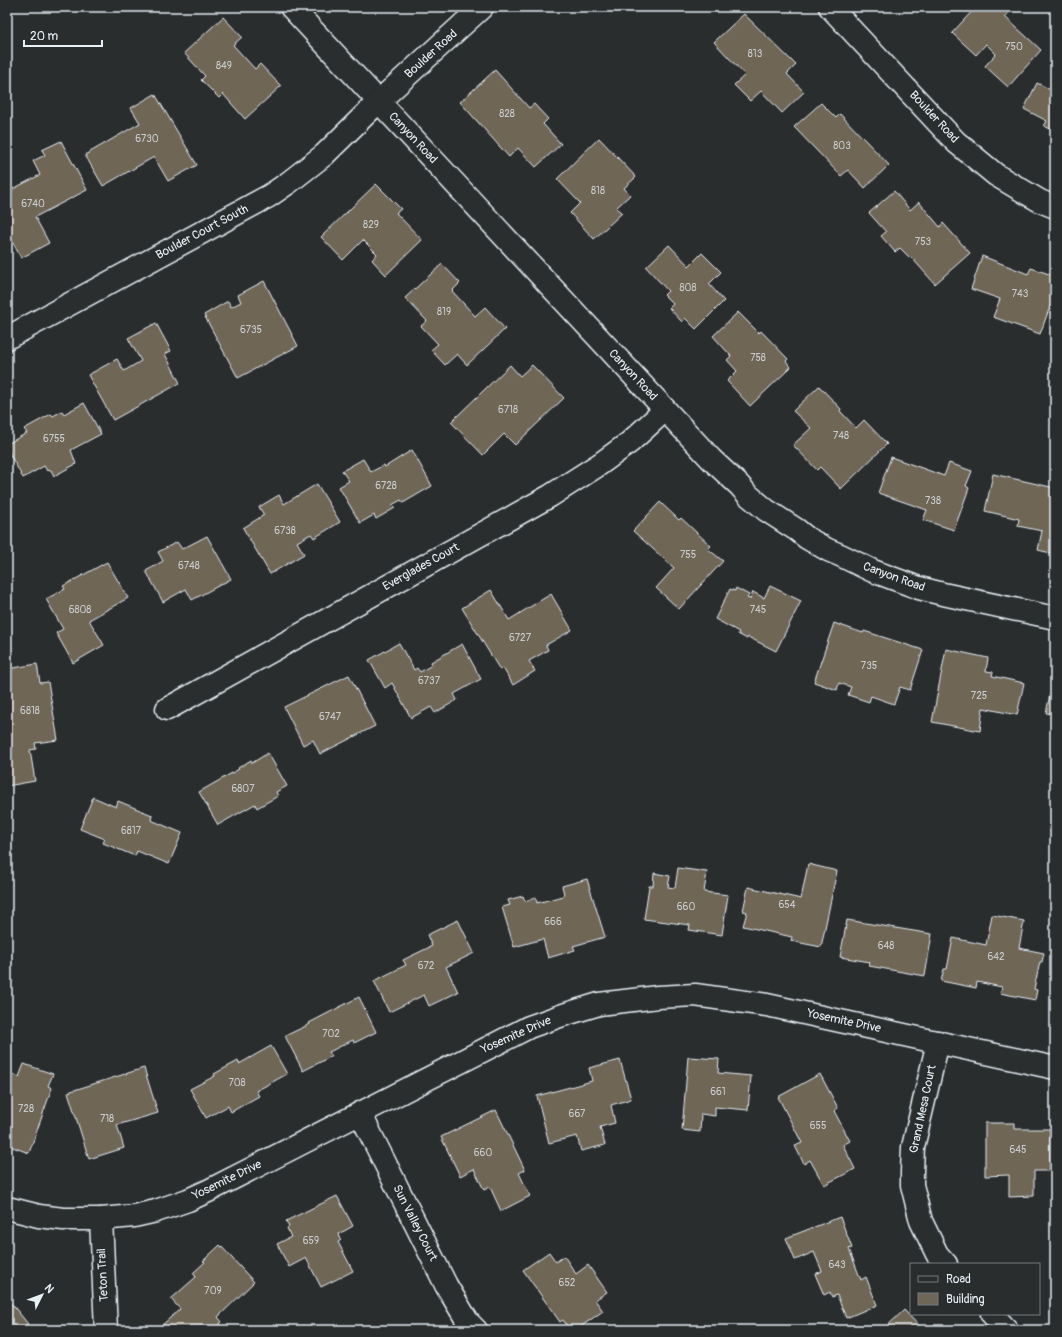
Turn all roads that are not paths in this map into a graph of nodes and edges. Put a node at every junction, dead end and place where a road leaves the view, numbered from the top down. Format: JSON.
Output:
{"nodes":[{"id":1,"x":291,"y":7,"type":"edge"},
{"id":2,"x":482,"y":7,"type":"edge"},
{"id":3,"x":830,"y":7,"type":"edge"},
{"id":4,"x":379,"y":101,"type":"junction"},
{"id":5,"x":1055,"y":207,"type":"edge"},
{"id":6,"x":7,"y":338,"type":"edge"},
{"id":7,"x":665,"y":410,"type":"junction"},
{"id":8,"x":1055,"y":618,"type":"edge"},
{"id":9,"x":167,"y":709,"type":"dead end"},
{"id":10,"x":938,"y":1042,"type":"junction"},
{"id":11,"x":1055,"y":1068,"type":"edge"},
{"id":12,"x":360,"y":1113,"type":"junction"},
{"id":13,"x":7,"y":1208,"type":"edge"},
{"id":14,"x":101,"y":1219,"type":"junction"},
{"id":15,"x":945,"y":1263,"type":"edge"},
{"id":16,"x":993,"y":1315,"type":"edge"},
{"id":17,"x":106,"y":1330,"type":"edge"},
{"id":18,"x":476,"y":1330,"type":"edge"},
{"id":19,"x":1007,"y":1330,"type":"edge"}],
"edges":[{"from":1,"to":4,"type":"street","name":"Canyon Road"},
{"from":2,"to":4,"type":"street","name":"Boulder Road"},
{"from":3,"to":5,"type":"street","name":"Boulder Road"},
{"from":4,"to":6,"type":"street","name":"Boulder Court South"},
{"from":4,"to":7,"type":"street","name":"Canyon Road"},
{"from":7,"to":8,"type":"street","name":"Canyon Road"},
{"from":7,"to":9,"type":"street","name":"Everglades Court"},
{"from":10,"to":11,"type":"street","name":"Yosemite Drive"},
{"from":10,"to":12,"type":"street","name":"Yosemite Drive"},
{"from":10,"to":15,"type":"street","name":"Grand Mesa Court"},
{"from":12,"to":14,"type":"street","name":"Yosemite Drive"},
{"from":12,"to":18,"type":"street","name":"Sun Valley Court"},
{"from":13,"to":14,"type":"street","name":"Yosemite Drive"},
{"from":14,"to":17,"type":"street","name":"Teton Trail"},
{"from":16,"to":19,"type":"street"}]}
